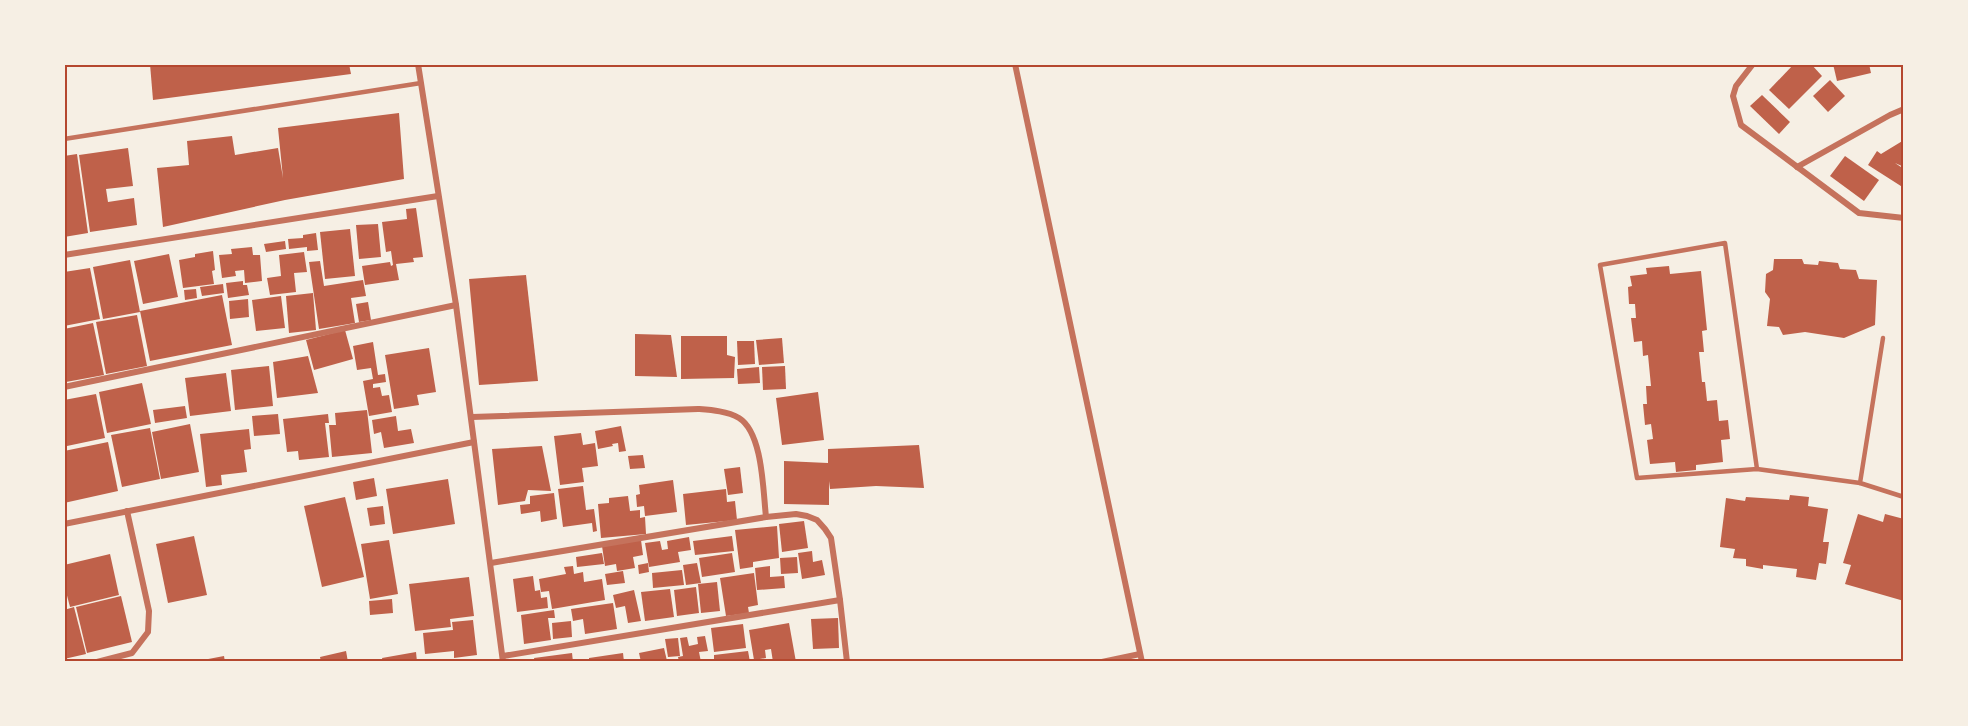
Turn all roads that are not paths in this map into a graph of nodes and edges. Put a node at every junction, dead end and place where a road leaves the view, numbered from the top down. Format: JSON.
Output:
{"nodes":[{"id":1,"x":418,"y":64,"type":"edge"},
{"id":2,"x":1016,"y":64,"type":"edge"},
{"id":3,"x":1753,"y":64,"type":"edge"},
{"id":4,"x":421,"y":83,"type":"junction"},
{"id":5,"x":1904,"y":110,"type":"edge"},
{"id":6,"x":64,"y":139,"type":"edge"},
{"id":7,"x":1797,"y":168,"type":"junction"},
{"id":8,"x":438,"y":196,"type":"junction"},
{"id":9,"x":1904,"y":218,"type":"edge"},
{"id":10,"x":64,"y":255,"type":"edge"},
{"id":11,"x":456,"y":305,"type":"junction"},
{"id":12,"x":1883,"y":338,"type":"dead end"},
{"id":13,"x":64,"y":387,"type":"edge"},
{"id":14,"x":472,"y":417,"type":"junction"},
{"id":15,"x":474,"y":442,"type":"junction"},
{"id":16,"x":1757,"y":469,"type":"junction"},
{"id":17,"x":1860,"y":483,"type":"junction"},
{"id":18,"x":1904,"y":497,"type":"edge"},
{"id":19,"x":127,"y":511,"type":"junction"},
{"id":20,"x":766,"y":517,"type":"junction"},
{"id":21,"x":64,"y":524,"type":"edge"},
{"id":22,"x":490,"y":563,"type":"junction"},
{"id":23,"x":840,"y":600,"type":"junction"},
{"id":24,"x":1140,"y":654,"type":"junction"},
{"id":25,"x":503,"y":659,"type":"edge"},
{"id":26,"x":98,"y":662,"type":"edge"},
{"id":27,"x":846,"y":662,"type":"edge"},
{"id":28,"x":1102,"y":662,"type":"edge"},
{"id":29,"x":1142,"y":662,"type":"edge"}],
"edges":[{"from":1,"to":4,"type":"street"},
{"from":2,"to":24,"type":"street"},
{"from":3,"to":7,"type":"street"},
{"from":4,"to":6,"type":"lane"},
{"from":4,"to":8,"type":"street"},
{"from":5,"to":7,"type":"street"},
{"from":7,"to":9,"type":"street"},
{"from":8,"to":10,"type":"street"},
{"from":8,"to":11,"type":"street"},
{"from":11,"to":13,"type":"street"},
{"from":11,"to":14,"type":"street"},
{"from":12,"to":17,"type":"lane"},
{"from":14,"to":15,"type":"street"},
{"from":14,"to":20,"type":"street"},
{"from":15,"to":19,"type":"street"},
{"from":15,"to":22,"type":"street"},
{"from":16,"to":16,"type":"lane"},
{"from":16,"to":17,"type":"lane"},
{"from":17,"to":18,"type":"lane"},
{"from":19,"to":21,"type":"street"},
{"from":19,"to":26,"type":"street"},
{"from":20,"to":22,"type":"street"},
{"from":20,"to":23,"type":"street"},
{"from":22,"to":25,"type":"street"},
{"from":23,"to":25,"type":"street"},
{"from":23,"to":27,"type":"street"},
{"from":24,"to":28,"type":"street"},
{"from":24,"to":29,"type":"street"}]}
